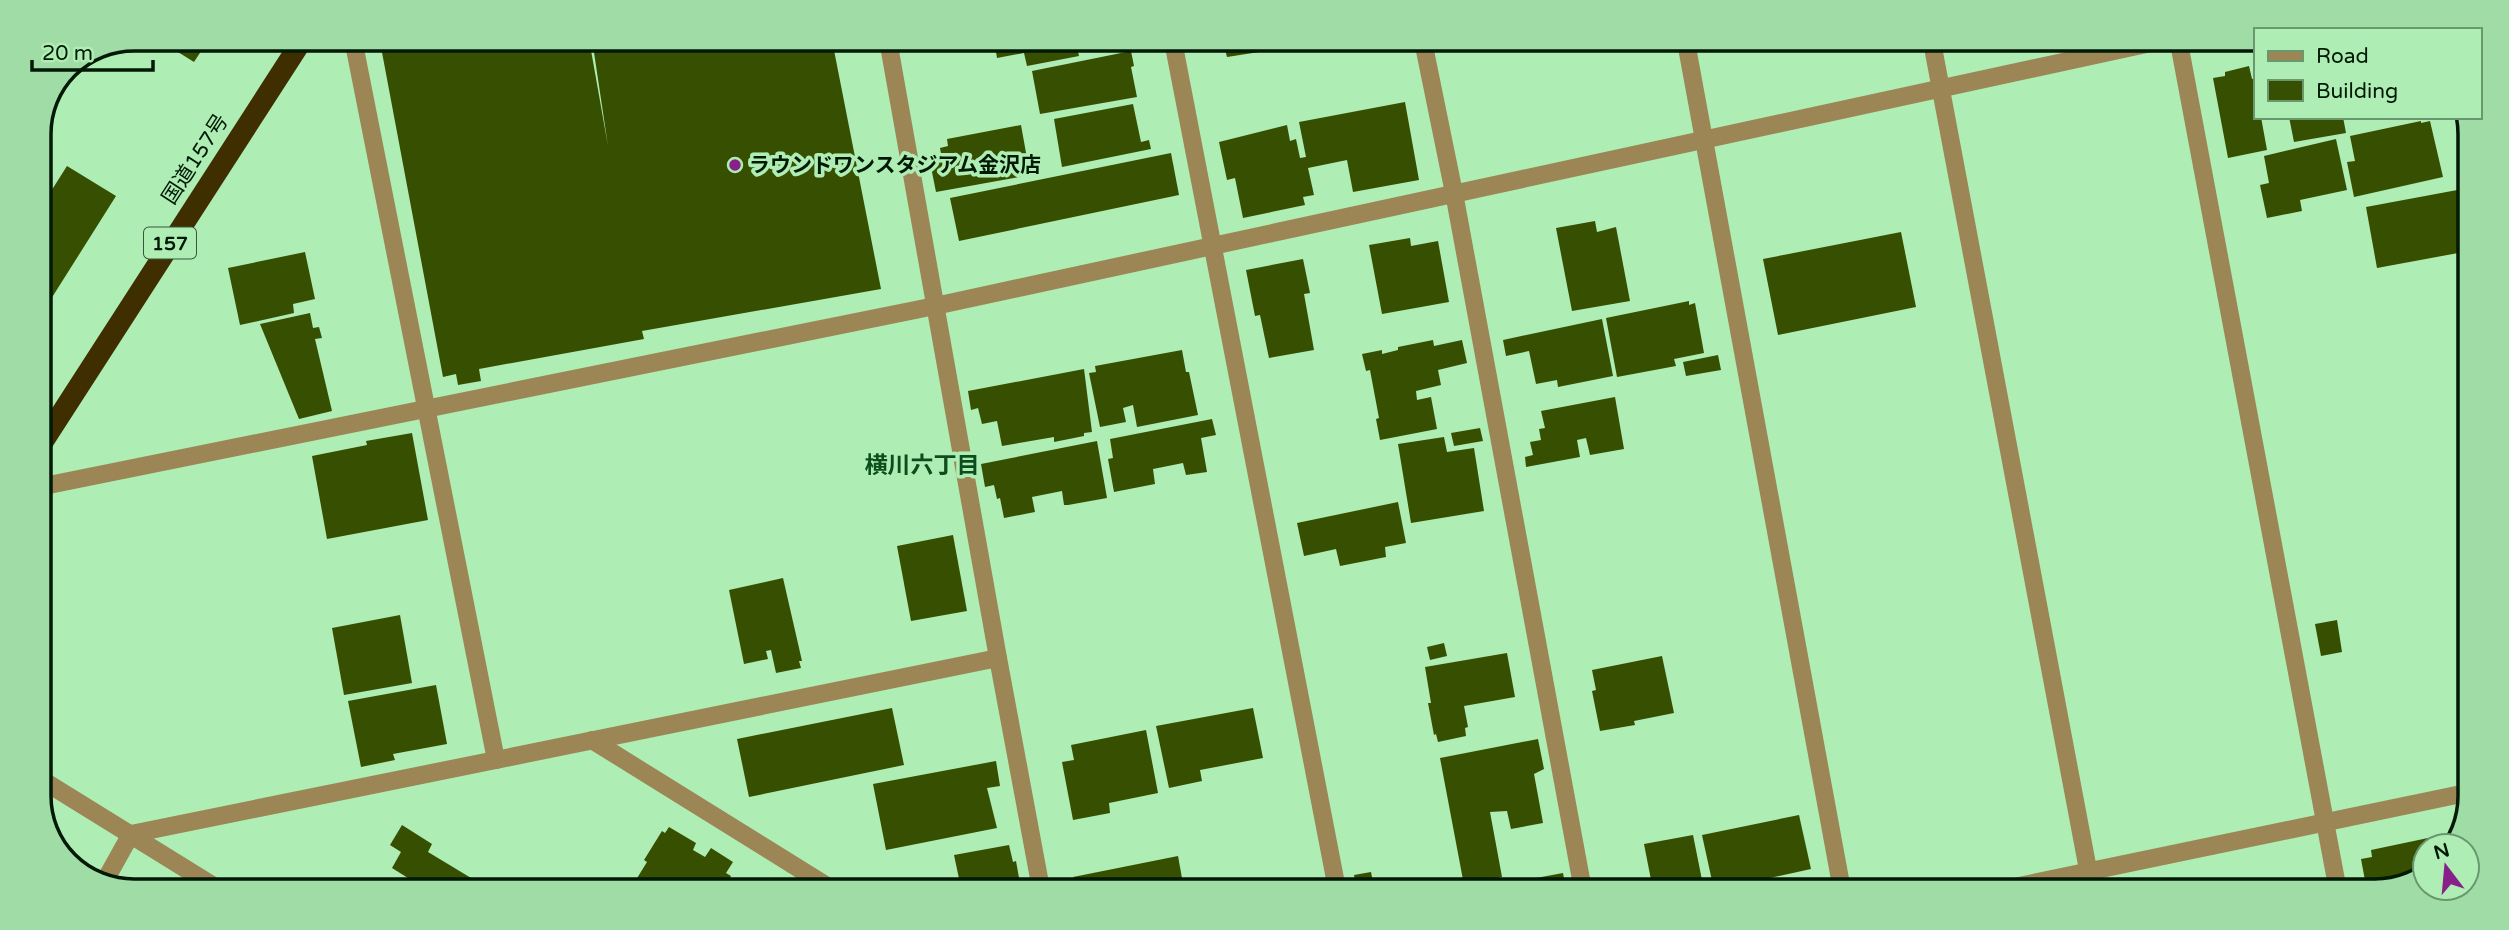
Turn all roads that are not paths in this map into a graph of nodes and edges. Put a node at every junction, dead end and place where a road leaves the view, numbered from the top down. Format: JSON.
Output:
{"nodes":[{"id":1,"x":295,"y":51,"type":"edge"},
{"id":2,"x":355,"y":51,"type":"edge"},
{"id":3,"x":890,"y":51,"type":"edge"},
{"id":4,"x":1175,"y":51,"type":"edge"},
{"id":5,"x":1425,"y":51,"type":"edge"},
{"id":6,"x":1688,"y":51,"type":"edge"},
{"id":7,"x":1934,"y":51,"type":"edge"},
{"id":8,"x":2113,"y":51,"type":"edge"},
{"id":9,"x":2180,"y":51,"type":"edge"},
{"id":10,"x":1940,"y":88,"type":"junction"},
{"id":11,"x":1705,"y":139,"type":"junction"},
{"id":12,"x":1454,"y":192,"type":"junction"},
{"id":13,"x":1212,"y":245,"type":"junction"},
{"id":14,"x":935,"y":306,"type":"junction"},
{"id":15,"x":427,"y":409,"type":"junction"},
{"id":16,"x":51,"y":429,"type":"edge"},
{"id":17,"x":51,"y":485,"type":"edge"},
{"id":18,"x":998,"y":658,"type":"junction"},
{"id":19,"x":592,"y":740,"type":"junction"},
{"id":20,"x":496,"y":760,"type":"junction"},
{"id":21,"x":51,"y":785,"type":"edge"},
{"id":22,"x":2458,"y":795,"type":"edge"},
{"id":23,"x":2324,"y":822,"type":"junction"},
{"id":24,"x":131,"y":834,"type":"junction"},
{"id":25,"x":2088,"y":872,"type":"junction"},
{"id":26,"x":108,"y":875,"type":"edge"},
{"id":27,"x":202,"y":879,"type":"edge"},
{"id":28,"x":816,"y":879,"type":"edge"},
{"id":29,"x":1039,"y":879,"type":"edge"},
{"id":30,"x":1335,"y":879,"type":"edge"},
{"id":31,"x":1581,"y":879,"type":"edge"},
{"id":32,"x":1840,"y":879,"type":"edge"},
{"id":33,"x":2054,"y":879,"type":"edge"},
{"id":34,"x":2089,"y":879,"type":"edge"},
{"id":35,"x":2336,"y":879,"type":"edge"}],
"edges":[{"from":1,"to":16,"type":"highway","name":"国道157号","number":"157"},
{"from":2,"to":15,"type":"street"},
{"from":3,"to":14,"type":"street"},
{"from":4,"to":13,"type":"street"},
{"from":5,"to":12,"type":"street"},
{"from":6,"to":11,"type":"street"},
{"from":7,"to":10,"type":"street"},
{"from":8,"to":10,"type":"street"},
{"from":9,"to":23,"type":"street"},
{"from":10,"to":11,"type":"street"},
{"from":10,"to":25,"type":"street"},
{"from":11,"to":12,"type":"street"},
{"from":11,"to":32,"type":"street"},
{"from":12,"to":13,"type":"street"},
{"from":12,"to":31,"type":"street"},
{"from":13,"to":14,"type":"street"},
{"from":13,"to":30,"type":"street"},
{"from":14,"to":15,"type":"street"},
{"from":14,"to":18,"type":"street"},
{"from":15,"to":17,"type":"street"},
{"from":15,"to":20,"type":"street"},
{"from":18,"to":19,"type":"street"},
{"from":18,"to":29,"type":"street"},
{"from":19,"to":20,"type":"street"},
{"from":19,"to":28,"type":"street"},
{"from":20,"to":24,"type":"street"},
{"from":21,"to":24,"type":"street"},
{"from":22,"to":23,"type":"street"},
{"from":23,"to":25,"type":"street"},
{"from":23,"to":35,"type":"street"},
{"from":24,"to":26,"type":"street"},
{"from":24,"to":27,"type":"street"},
{"from":25,"to":33,"type":"street"},
{"from":25,"to":34,"type":"street"}]}
